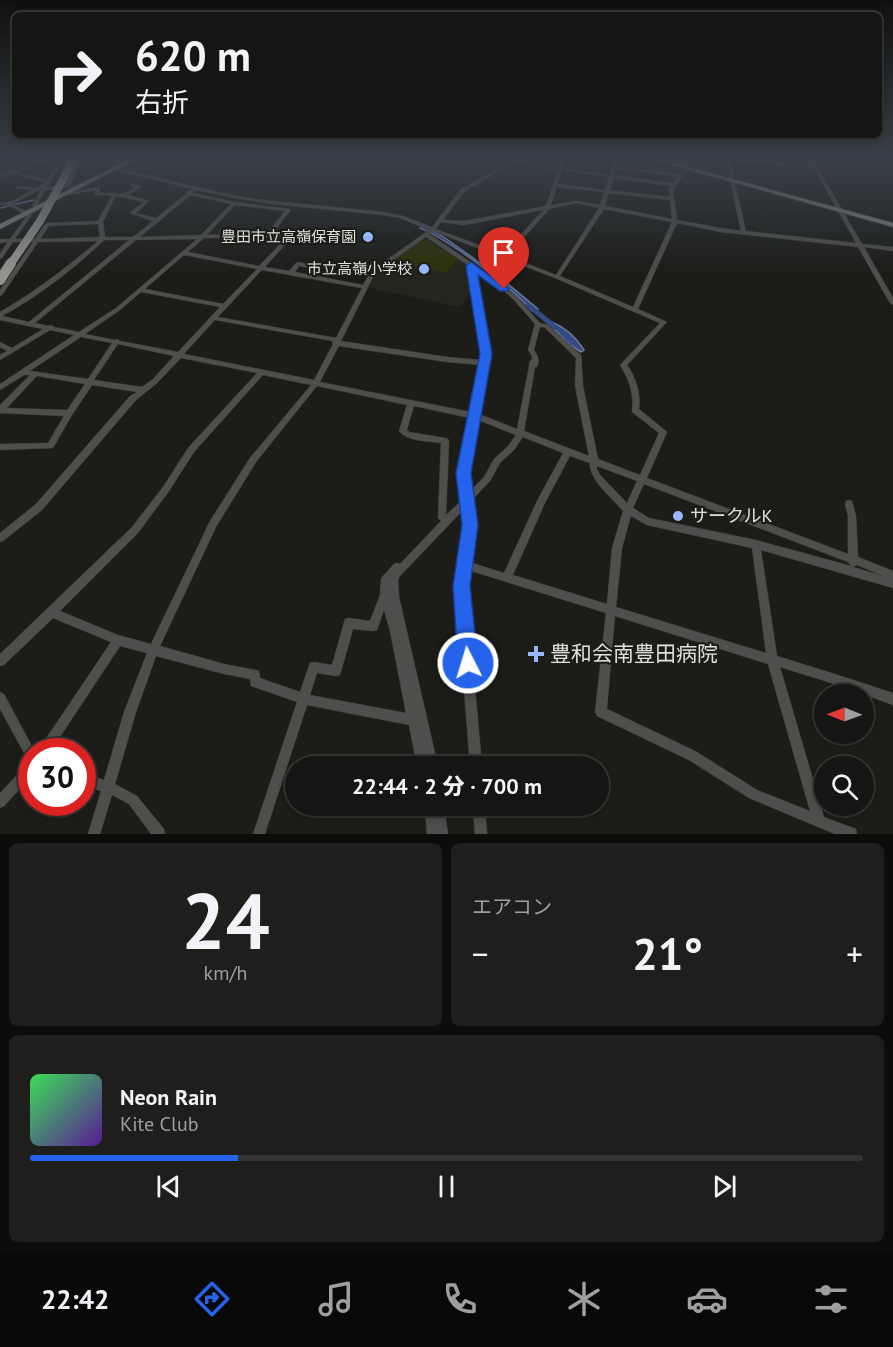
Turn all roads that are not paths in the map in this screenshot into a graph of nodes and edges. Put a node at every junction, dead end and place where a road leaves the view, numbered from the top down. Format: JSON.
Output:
{"nodes":[{"id":1,"x":23,"y":197,"type":"edge"},
{"id":2,"x":40,"y":197,"type":"edge"},
{"id":3,"x":47,"y":197,"type":"edge"},
{"id":4,"x":53,"y":197,"type":"edge"},
{"id":5,"x":55,"y":197,"type":"edge"},
{"id":6,"x":113,"y":197,"type":"edge"},
{"id":7,"x":128,"y":197,"type":"edge"},
{"id":8,"x":183,"y":197,"type":"edge"},
{"id":9,"x":212,"y":197,"type":"edge"},
{"id":10,"x":231,"y":197,"type":"edge"},
{"id":11,"x":457,"y":197,"type":"edge"},
{"id":12,"x":551,"y":197,"type":"edge"},
{"id":13,"x":606,"y":197,"type":"edge"},
{"id":14,"x":649,"y":197,"type":"edge"},
{"id":15,"x":736,"y":197,"type":"edge"},
{"id":16,"x":791,"y":197,"type":"edge"},
{"id":17,"x":833,"y":197,"type":"edge"},
{"id":18,"x":672,"y":199,"type":"joint"},
{"id":19,"x":0,"y":204,"type":"edge"},
{"id":20,"x":234,"y":204,"type":"junction"},
{"id":21,"x":10,"y":205,"type":"junction"},
{"id":22,"x":603,"y":206,"type":"junction"},
{"id":23,"x":34,"y":207,"type":"dead end"},
{"id":24,"x":548,"y":207,"type":"junction"},
{"id":25,"x":0,"y":209,"type":"edge"},
{"id":26,"x":841,"y":211,"type":"junction"},
{"id":27,"x":27,"y":214,"type":"junction"},
{"id":28,"x":156,"y":220,"type":"junction"},
{"id":29,"x":675,"y":221,"type":"junction"},
{"id":30,"x":8,"y":222,"type":"junction"},
{"id":31,"x":100,"y":222,"type":"junction"},
{"id":32,"x":22,"y":225,"type":"junction"},
{"id":33,"x":893,"y":225,"type":"edge"},
{"id":34,"x":0,"y":227,"type":"edge"},
{"id":35,"x":433,"y":229,"type":"junction"},
{"id":36,"x":744,"y":232,"type":"junction"},
{"id":37,"x":268,"y":235,"type":"junction"},
{"id":38,"x":202,"y":237,"type":"junction"},
{"id":39,"x":136,"y":238,"type":"junction"},
{"id":40,"x":103,"y":239,"type":"junction"},
{"id":41,"x":37,"y":241,"type":"junction"},
{"id":42,"x":4,"y":242,"type":"edge"},
{"id":43,"x":860,"y":246,"type":"junction"},
{"id":44,"x":893,"y":249,"type":"edge"},
{"id":45,"x":183,"y":253,"type":"junction"},
{"id":46,"x":505,"y":256,"type":"junction"},
{"id":47,"x":0,"y":257,"type":"edge"},
{"id":48,"x":471,"y":266,"type":"junction"},
{"id":49,"x":261,"y":267,"type":"junction"},
{"id":50,"x":0,"y":268,"type":"edge"},
{"id":51,"x":318,"y":268,"type":"dead end"},
{"id":52,"x":0,"y":273,"type":"edge"},
{"id":53,"x":291,"y":273,"type":"junction"},
{"id":54,"x":15,"y":274,"type":"junction"},
{"id":55,"x":557,"y":277,"type":"junction"},
{"id":56,"x":0,"y":280,"type":"edge"},
{"id":57,"x":364,"y":287,"type":"junction"},
{"id":58,"x":140,"y":290,"type":"junction"},
{"id":59,"x":0,"y":294,"type":"edge"},
{"id":60,"x":893,"y":303,"type":"edge"},
{"id":61,"x":224,"y":306,"type":"junction"},
{"id":62,"x":635,"y":309,"type":"junction"},
{"id":63,"x":0,"y":316,"type":"edge"},
{"id":64,"x":213,"y":318,"type":"junction"},
{"id":65,"x":31,"y":323,"type":"junction"},
{"id":66,"x":538,"y":324,"type":"junction"},
{"id":67,"x":51,"y":327,"type":"junction"},
{"id":68,"x":80,"y":333,"type":"junction"},
{"id":69,"x":117,"y":341,"type":"junction"},
{"id":70,"x":336,"y":342,"type":"junction"},
{"id":71,"x":0,"y":344,"type":"edge"},
{"id":72,"x":12,"y":351,"type":"junction"},
{"id":73,"x":178,"y":354,"type":"junction"},
{"id":74,"x":0,"y":358,"type":"edge"},
{"id":75,"x":485,"y":363,"type":"junction"},
{"id":76,"x":23,"y":372,"type":"junction"},
{"id":77,"x":262,"y":372,"type":"junction"},
{"id":78,"x":35,"y":374,"type":"junction"},
{"id":79,"x":89,"y":383,"type":"junction"},
{"id":80,"x":316,"y":383,"type":"junction"},
{"id":81,"x":0,"y":387,"type":"edge"},
{"id":82,"x":143,"y":390,"type":"junction"},
{"id":83,"x":411,"y":405,"type":"junction"},
{"id":84,"x":0,"y":410,"type":"edge"},
{"id":85,"x":69,"y":413,"type":"junction"},
{"id":86,"x":475,"y":416,"type":"junction"},
{"id":87,"x":522,"y":433,"type":"junction"},
{"id":88,"x":0,"y":447,"type":"edge"},
{"id":89,"x":567,"y":452,"type":"junction"},
{"id":90,"x":593,"y":462,"type":"junction"},
{"id":91,"x":642,"y":481,"type":"junction"},
{"id":92,"x":466,"y":496,"type":"junction"},
{"id":93,"x":849,"y":504,"type":"dead end"},
{"id":94,"x":628,"y":510,"type":"junction"},
{"id":95,"x":442,"y":518,"type":"junction"},
{"id":96,"x":0,"y":538,"type":"edge"},
{"id":97,"x":756,"y":544,"type":"junction"},
{"id":98,"x":465,"y":565,"type":"junction"},
{"id":99,"x":854,"y":565,"type":"junction"},
{"id":100,"x":893,"y":575,"type":"edge"},
{"id":101,"x":507,"y":577,"type":"junction"},
{"id":102,"x":893,"y":583,"type":"edge"},
{"id":103,"x":385,"y":595,"type":"junction"},
{"id":104,"x":610,"y":610,"type":"junction"},
{"id":105,"x":52,"y":612,"type":"junction"},
{"id":106,"x":118,"y":640,"type":"junction"},
{"id":107,"x":153,"y":650,"type":"junction"},
{"id":108,"x":0,"y":661,"type":"edge"},
{"id":109,"x":773,"y":662,"type":"junction"},
{"id":110,"x":0,"y":698,"type":"edge"},
{"id":111,"x":303,"y":699,"type":"junction"},
{"id":112,"x":893,"y":699,"type":"edge"},
{"id":113,"x":412,"y":720,"type":"junction"},
{"id":114,"x":21,"y":738,"type":"edge"},
{"id":115,"x":52,"y":738,"type":"edge"},
{"id":116,"x":421,"y":756,"type":"edge"},
{"id":117,"x":430,"y":756,"type":"edge"},
{"id":118,"x":475,"y":756,"type":"edge"},
{"id":119,"x":18,"y":782,"type":"edge"},
{"id":120,"x":96,"y":783,"type":"edge"},
{"id":121,"x":108,"y":787,"type":"junction"},
{"id":122,"x":0,"y":802,"type":"edge"},
{"id":123,"x":432,"y":816,"type":"edge"},
{"id":124,"x":439,"y":816,"type":"edge"},
{"id":125,"x":480,"y":816,"type":"edge"},
{"id":126,"x":819,"y":821,"type":"junction"},
{"id":127,"x":94,"y":834,"type":"edge"},
{"id":128,"x":159,"y":834,"type":"edge"},
{"id":129,"x":259,"y":834,"type":"edge"},
{"id":130,"x":433,"y":834,"type":"edge"},
{"id":131,"x":442,"y":834,"type":"edge"},
{"id":132,"x":481,"y":834,"type":"edge"},
{"id":133,"x":851,"y":834,"type":"edge"}],
"edges":[{"from":1,"to":21,"type":"street"},
{"from":2,"to":23,"type":"street"},
{"from":3,"to":50,"type":"highway"},
{"from":4,"to":56,"type":"highway","bridge":true},
{"from":5,"to":27,"type":"main road"},
{"from":6,"to":31,"type":"street"},
{"from":7,"to":28,"type":"street"},
{"from":8,"to":28,"type":"street"},
{"from":9,"to":20,"type":"street"},
{"from":10,"to":35,"type":"street"},
{"from":11,"to":35,"type":"street"},
{"from":12,"to":24,"type":"street"},
{"from":13,"to":22,"type":"street"},
{"from":14,"to":18,"type":"street"},
{"from":15,"to":36,"type":"street"},
{"from":16,"to":26,"type":"main road"},
{"from":17,"to":26,"type":"street"},
{"from":18,"to":29,"type":"street"},
{"from":19,"to":21,"type":"street"},
{"from":20,"to":37,"type":"street"},
{"from":20,"to":38,"type":"street"},
{"from":21,"to":25,"type":"street"},
{"from":21,"to":27,"type":"street"},
{"from":22,"to":24,"type":"street"},
{"from":22,"to":29,"type":"street"},
{"from":22,"to":55,"type":"street"},
{"from":24,"to":35,"type":"street"},
{"from":24,"to":46,"type":"street"},
{"from":26,"to":33,"type":"main road"},
{"from":26,"to":43,"type":"street"},
{"from":27,"to":30,"type":"main road"},
{"from":27,"to":32,"type":"street"},
{"from":28,"to":39,"type":"street"},
{"from":29,"to":36,"type":"street"},
{"from":29,"to":62,"type":"street"},
{"from":30,"to":32,"type":"street"},
{"from":30,"to":34,"type":"main road"},
{"from":31,"to":40,"type":"street"},
{"from":31,"to":41,"type":"street"},
{"from":32,"to":42,"type":"street"},
{"from":35,"to":46,"type":"street"},
{"from":35,"to":48,"type":"street"},
{"from":35,"to":57,"type":"street"},
{"from":36,"to":43,"type":"street"},
{"from":37,"to":38,"type":"street"},
{"from":37,"to":49,"type":"street"},
{"from":38,"to":39,"type":"street"},
{"from":38,"to":45,"type":"street"},
{"from":39,"to":40,"type":"street"},
{"from":39,"to":65,"type":"street"},
{"from":40,"to":41,"type":"street"},
{"from":40,"to":63,"type":"street"},
{"from":41,"to":42,"type":"street"},
{"from":41,"to":54,"type":"street"},
{"from":42,"to":47,"type":"street"},
{"from":43,"to":44,"type":"street"},
{"from":43,"to":60,"type":"street"},
{"from":45,"to":49,"type":"street"},
{"from":45,"to":58,"type":"street"},
{"from":46,"to":55,"type":"street"},
{"from":48,"to":66,"type":"street"},
{"from":48,"to":75,"type":"street"},
{"from":49,"to":53,"type":"street"},
{"from":49,"to":61,"type":"street"},
{"from":51,"to":53,"type":"street"},
{"from":52,"to":54,"type":"street"},
{"from":53,"to":57,"type":"street"},
{"from":54,"to":59,"type":"street"},
{"from":55,"to":62,"type":"street"},
{"from":57,"to":70,"type":"street"},
{"from":58,"to":61,"type":"street"},
{"from":58,"to":68,"type":"street"},
{"from":61,"to":64,"type":"street"},
{"from":62,"to":91,"type":"street"},
{"from":63,"to":65,"type":"street"},
{"from":64,"to":70,"type":"street"},
{"from":64,"to":73,"type":"street"},
{"from":65,"to":67,"type":"street"},
{"from":66,"to":87,"type":"street"},
{"from":66,"to":90,"type":"street"},
{"from":67,"to":68,"type":"street"},
{"from":67,"to":72,"type":"street"},
{"from":68,"to":69,"type":"street"},
{"from":68,"to":76,"type":"street"},
{"from":69,"to":73,"type":"street"},
{"from":69,"to":79,"type":"street"},
{"from":70,"to":75,"type":"street"},
{"from":70,"to":80,"type":"street"},
{"from":71,"to":72,"type":"street"},
{"from":72,"to":74,"type":"street"},
{"from":73,"to":77,"type":"street"},
{"from":73,"to":82,"type":"street"},
{"from":75,"to":86,"type":"street"},
{"from":76,"to":78,"type":"street"},
{"from":76,"to":81,"type":"street"},
{"from":77,"to":80,"type":"street"},
{"from":77,"to":105,"type":"street"},
{"from":78,"to":79,"type":"street"},
{"from":78,"to":84,"type":"street"},
{"from":79,"to":82,"type":"street"},
{"from":79,"to":85,"type":"street"},
{"from":80,"to":83,"type":"street"},
{"from":80,"to":107,"type":"street"},
{"from":82,"to":96,"type":"street"},
{"from":83,"to":86,"type":"street"},
{"from":83,"to":95,"type":"street"},
{"from":84,"to":85,"type":"street"},
{"from":85,"to":88,"type":"street"},
{"from":86,"to":87,"type":"street"},
{"from":86,"to":92,"type":"street"},
{"from":87,"to":89,"type":"street"},
{"from":87,"to":92,"type":"street"},
{"from":89,"to":90,"type":"street"},
{"from":89,"to":101,"type":"street"},
{"from":90,"to":91,"type":"street"},
{"from":90,"to":94,"type":"street"},
{"from":91,"to":94,"type":"street"},
{"from":91,"to":99,"type":"street"},
{"from":92,"to":95,"type":"street"},
{"from":92,"to":98,"type":"street"},
{"from":92,"to":117,"type":"street"},
{"from":93,"to":99,"type":"street"},
{"from":94,"to":97,"type":"street"},
{"from":94,"to":104,"type":"street"},
{"from":95,"to":103,"type":"street"},
{"from":97,"to":99,"type":"street"},
{"from":97,"to":109,"type":"street"},
{"from":98,"to":101,"type":"street"},
{"from":98,"to":118,"type":"street"},
{"from":99,"to":100,"type":"street"},
{"from":99,"to":102,"type":"street"},
{"from":101,"to":104,"type":"street"},
{"from":103,"to":111,"type":"street"},
{"from":103,"to":113,"type":"street"},
{"from":104,"to":109,"type":"street"},
{"from":104,"to":126,"type":"street"},
{"from":105,"to":106,"type":"street"},
{"from":105,"to":108,"type":"street"},
{"from":106,"to":107,"type":"street"},
{"from":106,"to":115,"type":"street"},
{"from":107,"to":111,"type":"street"},
{"from":107,"to":121,"type":"street"},
{"from":109,"to":112,"type":"street"},
{"from":109,"to":126,"type":"street"},
{"from":110,"to":114,"type":"street"},
{"from":111,"to":113,"type":"street"},
{"from":111,"to":129,"type":"street"},
{"from":113,"to":116,"type":"street"},
{"from":119,"to":122,"type":"street"},
{"from":120,"to":121,"type":"street"},
{"from":121,"to":127,"type":"street"},
{"from":121,"to":128,"type":"street"},
{"from":123,"to":130,"type":"street"},
{"from":124,"to":131,"type":"street"},
{"from":125,"to":132,"type":"street"},
{"from":126,"to":133,"type":"street"}]}
